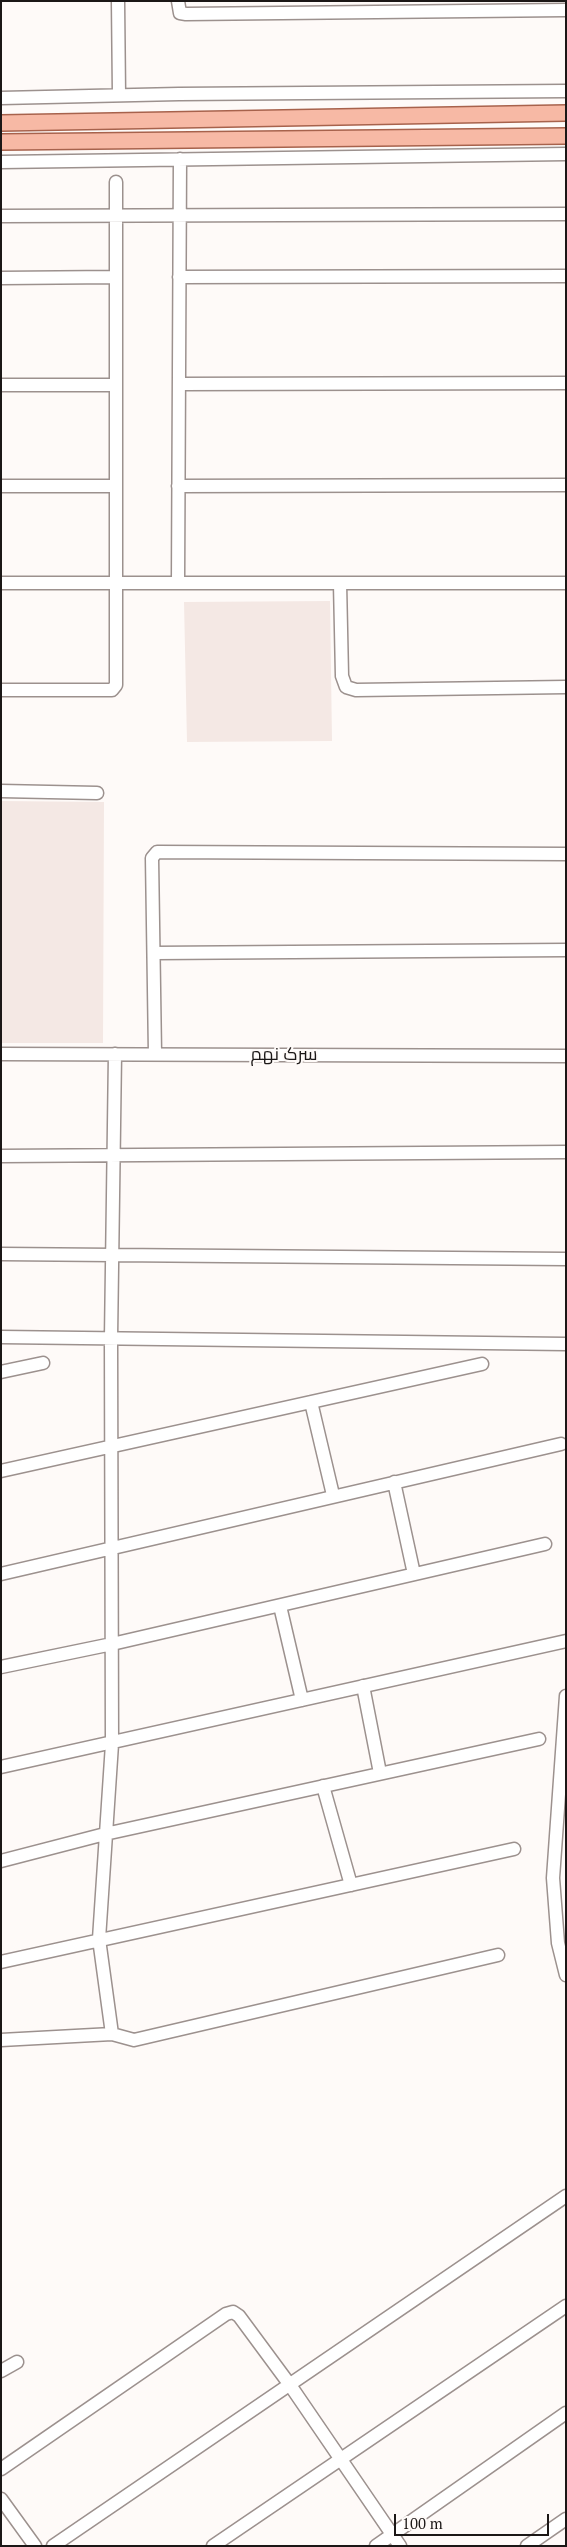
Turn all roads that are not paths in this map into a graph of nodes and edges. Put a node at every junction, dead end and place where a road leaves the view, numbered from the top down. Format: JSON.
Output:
{"nodes":[{"id":1,"x":118,"y":1,"type":"edge"},
{"id":2,"x":178,"y":1,"type":"edge"},
{"id":3,"x":566,"y":10,"type":"edge"},
{"id":4,"x":566,"y":91,"type":"edge"},
{"id":5,"x":119,"y":95,"type":"junction"},
{"id":6,"x":1,"y":98,"type":"edge"},
{"id":7,"x":566,"y":113,"type":"edge"},
{"id":8,"x":1,"y":123,"type":"edge"},
{"id":9,"x":566,"y":136,"type":"edge"},
{"id":10,"x":1,"y":142,"type":"edge"},
{"id":11,"x":566,"y":154,"type":"edge"},
{"id":12,"x":180,"y":159,"type":"junction"},
{"id":13,"x":1,"y":162,"type":"edge"},
{"id":14,"x":116,"y":182,"type":"dead end"},
{"id":15,"x":566,"y":214,"type":"edge"},
{"id":16,"x":1,"y":216,"type":"edge"},
{"id":17,"x":116,"y":216,"type":"junction"},
{"id":18,"x":179,"y":216,"type":"junction"},
{"id":19,"x":566,"y":276,"type":"edge"},
{"id":20,"x":179,"y":277,"type":"junction"},
{"id":21,"x":1,"y":278,"type":"edge"},
{"id":22,"x":115,"y":278,"type":"junction"},
{"id":23,"x":566,"y":383,"type":"edge"},
{"id":24,"x":179,"y":384,"type":"junction"},
{"id":25,"x":1,"y":385,"type":"edge"},
{"id":26,"x":115,"y":385,"type":"junction"},
{"id":27,"x":566,"y":485,"type":"edge"},
{"id":28,"x":1,"y":486,"type":"edge"},
{"id":29,"x":114,"y":486,"type":"junction"},
{"id":30,"x":178,"y":486,"type":"junction"},
{"id":31,"x":1,"y":583,"type":"edge"},
{"id":32,"x":116,"y":583,"type":"junction"},
{"id":33,"x":178,"y":583,"type":"junction"},
{"id":34,"x":340,"y":583,"type":"junction"},
{"id":35,"x":566,"y":583,"type":"edge"},
{"id":36,"x":566,"y":687,"type":"edge"},
{"id":37,"x":1,"y":690,"type":"edge"},
{"id":38,"x":1,"y":791,"type":"edge"},
{"id":39,"x":97,"y":793,"type":"dead end"},
{"id":40,"x":566,"y":854,"type":"edge"},
{"id":41,"x":566,"y":950,"type":"edge"},
{"id":42,"x":154,"y":953,"type":"junction"},
{"id":43,"x":1,"y":1054,"type":"edge"},
{"id":44,"x":115,"y":1054,"type":"junction"},
{"id":45,"x":156,"y":1054,"type":"junction"},
{"id":46,"x":566,"y":1056,"type":"edge"},
{"id":47,"x":566,"y":1152,"type":"edge"},
{"id":48,"x":113,"y":1155,"type":"junction"},
{"id":49,"x":1,"y":1156,"type":"edge"},
{"id":50,"x":1,"y":1254,"type":"edge"},
{"id":51,"x":112,"y":1255,"type":"junction"},
{"id":52,"x":566,"y":1259,"type":"edge"},
{"id":53,"x":1,"y":1337,"type":"edge"},
{"id":54,"x":111,"y":1338,"type":"junction"},
{"id":55,"x":566,"y":1344,"type":"edge"},
{"id":56,"x":43,"y":1363,"type":"dead end"},
{"id":57,"x":482,"y":1364,"type":"dead end"},
{"id":58,"x":1,"y":1372,"type":"edge"},
{"id":59,"x":311,"y":1402,"type":"junction"},
{"id":60,"x":562,"y":1444,"type":"dead end"},
{"id":61,"x":112,"y":1448,"type":"junction"},
{"id":62,"x":1,"y":1472,"type":"edge"},
{"id":63,"x":394,"y":1482,"type":"junction"},
{"id":64,"x":333,"y":1495,"type":"junction"},
{"id":65,"x":544,"y":1544,"type":"dead end"},
{"id":66,"x":112,"y":1546,"type":"junction"},
{"id":67,"x":1,"y":1574,"type":"edge"},
{"id":68,"x":414,"y":1574,"type":"junction"},
{"id":69,"x":280,"y":1606,"type":"junction"},
{"id":70,"x":566,"y":1641,"type":"edge"},
{"id":71,"x":112,"y":1644,"type":"junction"},
{"id":72,"x":1,"y":1667,"type":"edge"},
{"id":73,"x":363,"y":1686,"type":"junction"},
{"id":74,"x":566,"y":1696,"type":"edge"},
{"id":75,"x":302,"y":1700,"type":"junction"},
{"id":76,"x":538,"y":1739,"type":"dead end"},
{"id":77,"x":112,"y":1744,"type":"junction"},
{"id":78,"x":1,"y":1767,"type":"edge"},
{"id":79,"x":380,"y":1773,"type":"junction"},
{"id":80,"x":323,"y":1786,"type":"junction"},
{"id":81,"x":105,"y":1834,"type":"junction"},
{"id":82,"x":514,"y":1849,"type":"dead end"},
{"id":83,"x":1,"y":1861,"type":"edge"},
{"id":84,"x":351,"y":1885,"type":"junction"},
{"id":85,"x":100,"y":1939,"type":"junction"},
{"id":86,"x":498,"y":1955,"type":"dead end"},
{"id":87,"x":1,"y":1962,"type":"edge"},
{"id":88,"x":566,"y":1975,"type":"edge"},
{"id":89,"x":112,"y":2034,"type":"junction"},
{"id":90,"x":1,"y":2040,"type":"edge"},
{"id":91,"x":566,"y":2196,"type":"edge"},
{"id":92,"x":566,"y":2306,"type":"edge"},
{"id":93,"x":17,"y":2362,"type":"dead end"},
{"id":94,"x":1,"y":2371,"type":"edge"},
{"id":95,"x":290,"y":2385,"type":"junction"},
{"id":96,"x":566,"y":2413,"type":"edge"},
{"id":97,"x":342,"y":2458,"type":"junction"},
{"id":98,"x":1,"y":2469,"type":"edge"},
{"id":99,"x":1,"y":2499,"type":"edge"},
{"id":100,"x":566,"y":2519,"type":"edge"},
{"id":101,"x":393,"y":2535,"type":"junction"},
{"id":102,"x":35,"y":2546,"type":"edge"},
{"id":103,"x":53,"y":2546,"type":"edge"},
{"id":104,"x":213,"y":2546,"type":"edge"},
{"id":105,"x":376,"y":2546,"type":"edge"},
{"id":106,"x":400,"y":2546,"type":"edge"},
{"id":107,"x":527,"y":2546,"type":"edge"}],
"edges":[{"from":1,"to":5,"type":"street"},
{"from":2,"to":3,"type":"street"},
{"from":4,"to":5,"type":"street"},
{"from":5,"to":6,"type":"street"},
{"from":7,"to":8,"type":"main road"},
{"from":9,"to":10,"type":"main road"},
{"from":11,"to":12,"type":"street"},
{"from":12,"to":13,"type":"street"},
{"from":12,"to":18,"type":"street"},
{"from":14,"to":17,"type":"street"},
{"from":15,"to":18,"type":"street"},
{"from":16,"to":17,"type":"street"},
{"from":17,"to":18,"type":"street"},
{"from":17,"to":22,"type":"street"},
{"from":18,"to":20,"type":"street"},
{"from":19,"to":20,"type":"street"},
{"from":20,"to":24,"type":"street"},
{"from":21,"to":22,"type":"street"},
{"from":22,"to":26,"type":"street"},
{"from":23,"to":24,"type":"street"},
{"from":24,"to":30,"type":"street"},
{"from":25,"to":26,"type":"street"},
{"from":26,"to":29,"type":"street"},
{"from":27,"to":30,"type":"street"},
{"from":28,"to":29,"type":"street"},
{"from":29,"to":32,"type":"street"},
{"from":30,"to":33,"type":"street"},
{"from":31,"to":32,"type":"street"},
{"from":32,"to":33,"type":"street"},
{"from":32,"to":37,"type":"street"},
{"from":33,"to":34,"type":"street"},
{"from":34,"to":35,"type":"street"},
{"from":34,"to":36,"type":"street"},
{"from":38,"to":39,"type":"street"},
{"from":40,"to":42,"type":"street"},
{"from":41,"to":42,"type":"street"},
{"from":42,"to":45,"type":"street"},
{"from":43,"to":44,"type":"street","name":"سرک نهم"},
{"from":44,"to":45,"type":"street","name":"سرک نهم"},
{"from":44,"to":48,"type":"street"},
{"from":45,"to":46,"type":"street","name":"سرک نهم"},
{"from":47,"to":48,"type":"street"},
{"from":48,"to":49,"type":"street"},
{"from":48,"to":51,"type":"street"},
{"from":50,"to":51,"type":"street"},
{"from":51,"to":52,"type":"street"},
{"from":51,"to":54,"type":"street"},
{"from":53,"to":54,"type":"street"},
{"from":54,"to":55,"type":"street"},
{"from":54,"to":61,"type":"street"},
{"from":56,"to":58,"type":"street"},
{"from":57,"to":59,"type":"street"},
{"from":59,"to":61,"type":"street"},
{"from":59,"to":64,"type":"street"},
{"from":60,"to":63,"type":"street"},
{"from":61,"to":62,"type":"street"},
{"from":61,"to":66,"type":"street"},
{"from":63,"to":64,"type":"street"},
{"from":63,"to":68,"type":"street"},
{"from":64,"to":66,"type":"street"},
{"from":65,"to":68,"type":"street"},
{"from":66,"to":67,"type":"street"},
{"from":66,"to":71,"type":"street"},
{"from":68,"to":69,"type":"street"},
{"from":69,"to":71,"type":"street"},
{"from":69,"to":75,"type":"street"},
{"from":70,"to":73,"type":"street"},
{"from":71,"to":72,"type":"street"},
{"from":71,"to":77,"type":"street"},
{"from":73,"to":75,"type":"street"},
{"from":73,"to":79,"type":"street"},
{"from":74,"to":88,"type":"street"},
{"from":75,"to":77,"type":"street"},
{"from":76,"to":79,"type":"street"},
{"from":77,"to":78,"type":"street"},
{"from":77,"to":81,"type":"street"},
{"from":79,"to":80,"type":"street"},
{"from":80,"to":81,"type":"street"},
{"from":80,"to":84,"type":"street"},
{"from":81,"to":83,"type":"street"},
{"from":81,"to":85,"type":"street"},
{"from":82,"to":84,"type":"street"},
{"from":84,"to":85,"type":"street"},
{"from":85,"to":87,"type":"street"},
{"from":85,"to":89,"type":"street"},
{"from":86,"to":89,"type":"street"},
{"from":89,"to":90,"type":"street"},
{"from":91,"to":95,"type":"street"},
{"from":92,"to":97,"type":"street"},
{"from":93,"to":94,"type":"street"},
{"from":95,"to":97,"type":"street"},
{"from":95,"to":98,"type":"street"},
{"from":95,"to":103,"type":"street"},
{"from":96,"to":101,"type":"street"},
{"from":97,"to":101,"type":"street"},
{"from":97,"to":104,"type":"street"},
{"from":99,"to":102,"type":"street"},
{"from":100,"to":107,"type":"street"},
{"from":101,"to":105,"type":"street"},
{"from":101,"to":106,"type":"street"}]}
